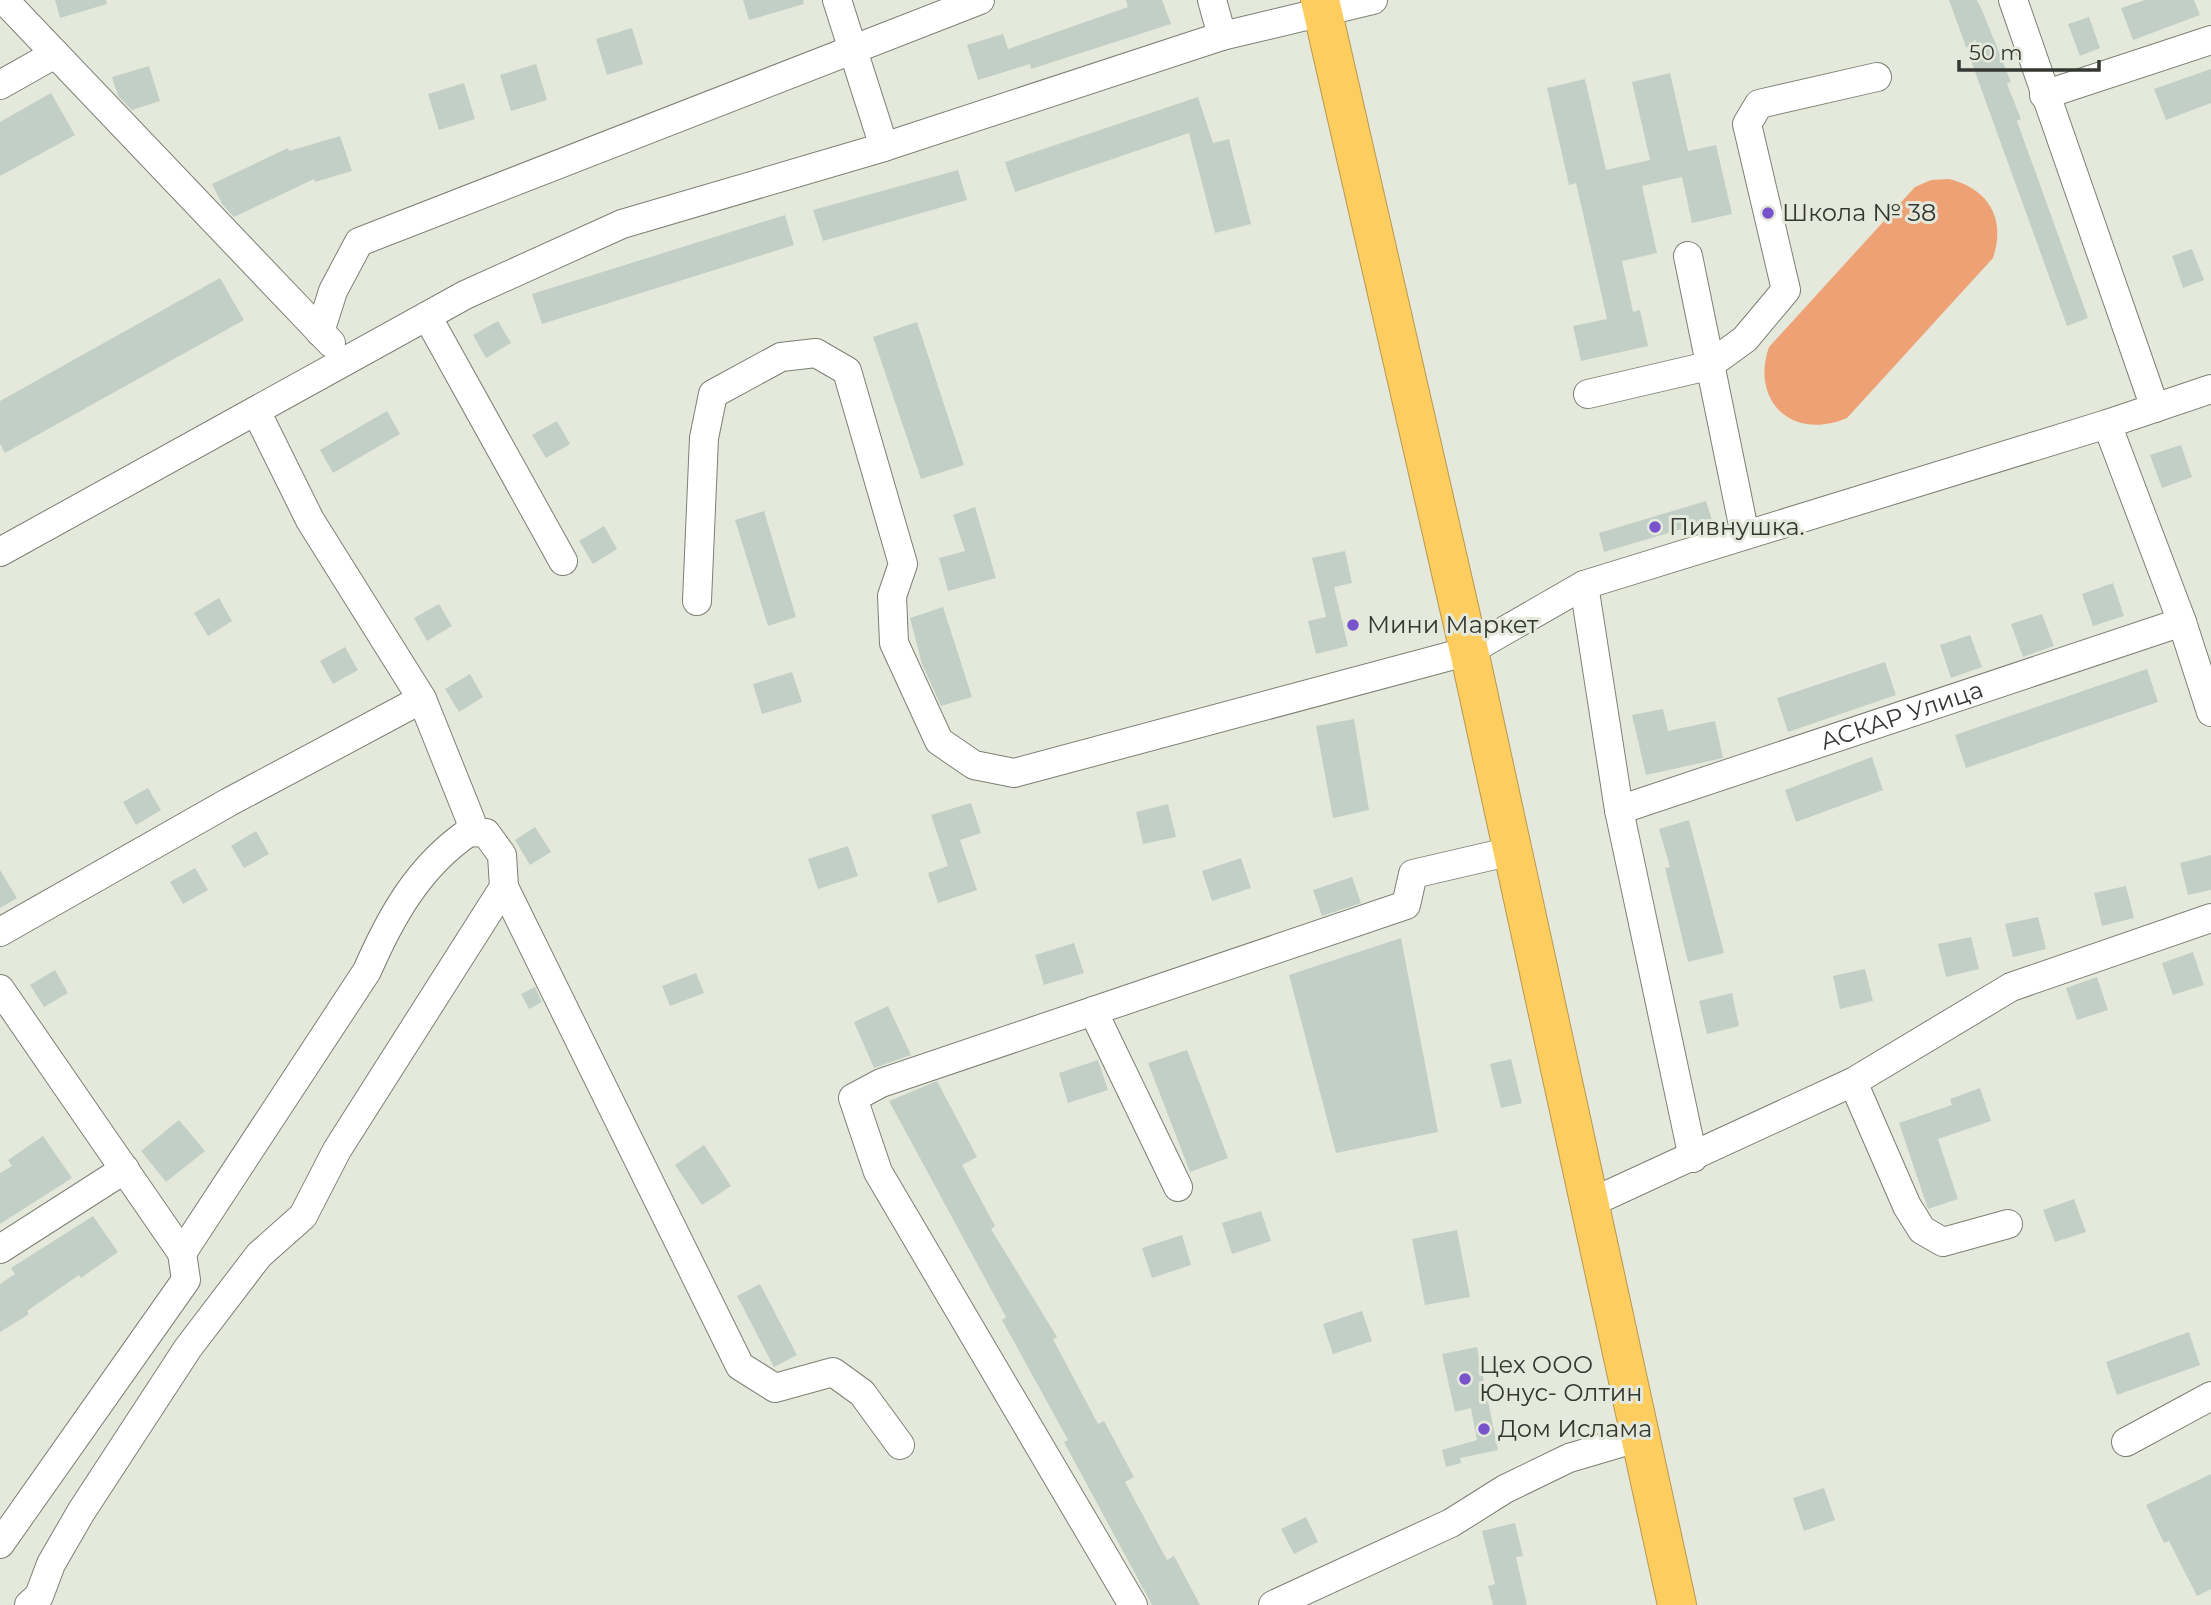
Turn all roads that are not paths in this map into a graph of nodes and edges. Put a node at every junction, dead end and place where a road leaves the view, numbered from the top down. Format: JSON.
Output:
{"nodes":[{"id":1,"x":4,"y":0,"type":"edge"},
{"id":2,"x":837,"y":0,"type":"edge"},
{"id":3,"x":980,"y":0,"type":"edge"},
{"id":4,"x":1212,"y":0,"type":"edge"},
{"id":5,"x":1373,"y":0,"type":"edge"},
{"id":6,"x":2012,"y":0,"type":"edge"},
{"id":7,"x":1321,"y":6,"type":"edge"},
{"id":8,"x":1222,"y":36,"type":"junction"},
{"id":9,"x":2211,"y":40,"type":"edge"},
{"id":10,"x":853,"y":51,"type":"junction"},
{"id":11,"x":55,"y":54,"type":"junction"},
{"id":12,"x":1877,"y":77,"type":"dead end"},
{"id":13,"x":0,"y":85,"type":"edge"},
{"id":14,"x":2044,"y":95,"type":"junction"},
{"id":15,"x":884,"y":148,"type":"junction"},
{"id":16,"x":1688,"y":257,"type":"dead end"},
{"id":17,"x":427,"y":316,"type":"junction"},
{"id":18,"x":320,"y":332,"type":"junction"},
{"id":19,"x":348,"y":360,"type":"junction"},
{"id":20,"x":1708,"y":366,"type":"junction"},
{"id":21,"x":2211,"y":388,"type":"edge"},
{"id":22,"x":1588,"y":394,"type":"dead end"},
{"id":23,"x":2155,"y":408,"type":"junction"},
{"id":24,"x":256,"y":411,"type":"junction"},
{"id":25,"x":2107,"y":424,"type":"junction"},
{"id":26,"x":1745,"y":536,"type":"junction"},
{"id":27,"x":0,"y":552,"type":"edge"},
{"id":28,"x":563,"y":561,"type":"dead end"},
{"id":29,"x":1584,"y":585,"type":"junction"},
{"id":30,"x":697,"y":601,"type":"dead end"},
{"id":31,"x":2182,"y":622,"type":"junction"},
{"id":32,"x":1469,"y":651,"type":"junction"},
{"id":33,"x":422,"y":699,"type":"junction"},
{"id":34,"x":2211,"y":712,"type":"edge"},
{"id":35,"x":1619,"y":810,"type":"junction"},
{"id":36,"x":470,"y":832,"type":"junction"},
{"id":37,"x":1512,"y":851,"type":"junction"},
{"id":38,"x":504,"y":887,"type":"junction"},
{"id":39,"x":2211,"y":918,"type":"edge"},
{"id":40,"x":0,"y":932,"type":"edge"},
{"id":41,"x":0,"y":989,"type":"edge"},
{"id":42,"x":1093,"y":1011,"type":"junction"},
{"id":43,"x":1853,"y":1082,"type":"junction"},
{"id":44,"x":1693,"y":1158,"type":"junction"},
{"id":45,"x":125,"y":1169,"type":"junction"},
{"id":46,"x":1178,"y":1186,"type":"dead end"},
{"id":47,"x":1588,"y":1204,"type":"junction"},
{"id":48,"x":2008,"y":1224,"type":"dead end"},
{"id":49,"x":0,"y":1249,"type":"edge"},
{"id":50,"x":182,"y":1253,"type":"junction"},
{"id":51,"x":2211,"y":1396,"type":"edge"},
{"id":52,"x":1640,"y":1437,"type":"junction"},
{"id":53,"x":2126,"y":1442,"type":"dead end"},
{"id":54,"x":900,"y":1445,"type":"dead end"},
{"id":55,"x":0,"y":1544,"type":"edge"},
{"id":56,"x":29,"y":1605,"type":"edge"},
{"id":57,"x":1133,"y":1605,"type":"edge"},
{"id":58,"x":1273,"y":1605,"type":"edge"},
{"id":59,"x":1677,"y":1605,"type":"edge"}],
"edges":[{"from":1,"to":11,"type":"street"},
{"from":2,"to":10,"type":"street"},
{"from":3,"to":10,"type":"street"},
{"from":4,"to":8,"type":"street"},
{"from":5,"to":7,"type":"street"},
{"from":6,"to":14,"type":"street"},
{"from":7,"to":8,"type":"street"},
{"from":7,"to":32,"type":"highway"},
{"from":8,"to":15,"type":"street"},
{"from":9,"to":14,"type":"street"},
{"from":10,"to":15,"type":"street"},
{"from":10,"to":18,"type":"street"},
{"from":11,"to":13,"type":"street"},
{"from":11,"to":18,"type":"street"},
{"from":12,"to":20,"type":"street"},
{"from":14,"to":23,"type":"street"},
{"from":15,"to":17,"type":"street"},
{"from":16,"to":20,"type":"street"},
{"from":17,"to":19,"type":"street"},
{"from":17,"to":28,"type":"street"},
{"from":18,"to":19,"type":"street"},
{"from":19,"to":24,"type":"street"},
{"from":20,"to":22,"type":"street"},
{"from":20,"to":26,"type":"street"},
{"from":21,"to":23,"type":"street"},
{"from":23,"to":25,"type":"street"},
{"from":24,"to":27,"type":"street"},
{"from":24,"to":33,"type":"street"},
{"from":25,"to":26,"type":"street"},
{"from":25,"to":31,"type":"street"},
{"from":26,"to":29,"type":"street"},
{"from":29,"to":32,"type":"street"},
{"from":29,"to":35,"type":"street"},
{"from":30,"to":32,"type":"street"},
{"from":31,"to":34,"type":"street"},
{"from":31,"to":35,"type":"street","name":"АСКАР Улица"},
{"from":32,"to":37,"type":"highway"},
{"from":33,"to":36,"type":"street"},
{"from":33,"to":40,"type":"street"},
{"from":35,"to":44,"type":"street"},
{"from":36,"to":38,"type":"street"},
{"from":36,"to":50,"type":"street"},
{"from":37,"to":42,"type":"street"},
{"from":37,"to":47,"type":"highway"},
{"from":38,"to":54,"type":"street"},
{"from":38,"to":56,"type":"street"},
{"from":39,"to":43,"type":"street"},
{"from":41,"to":45,"type":"street"},
{"from":42,"to":46,"type":"street"},
{"from":42,"to":57,"type":"street"},
{"from":43,"to":44,"type":"street"},
{"from":43,"to":48,"type":"street"},
{"from":44,"to":47,"type":"street"},
{"from":45,"to":49,"type":"street"},
{"from":45,"to":50,"type":"street"},
{"from":47,"to":52,"type":"highway"},
{"from":50,"to":55,"type":"street"},
{"from":51,"to":53,"type":"street"},
{"from":52,"to":58,"type":"street"},
{"from":52,"to":59,"type":"highway"}]}
